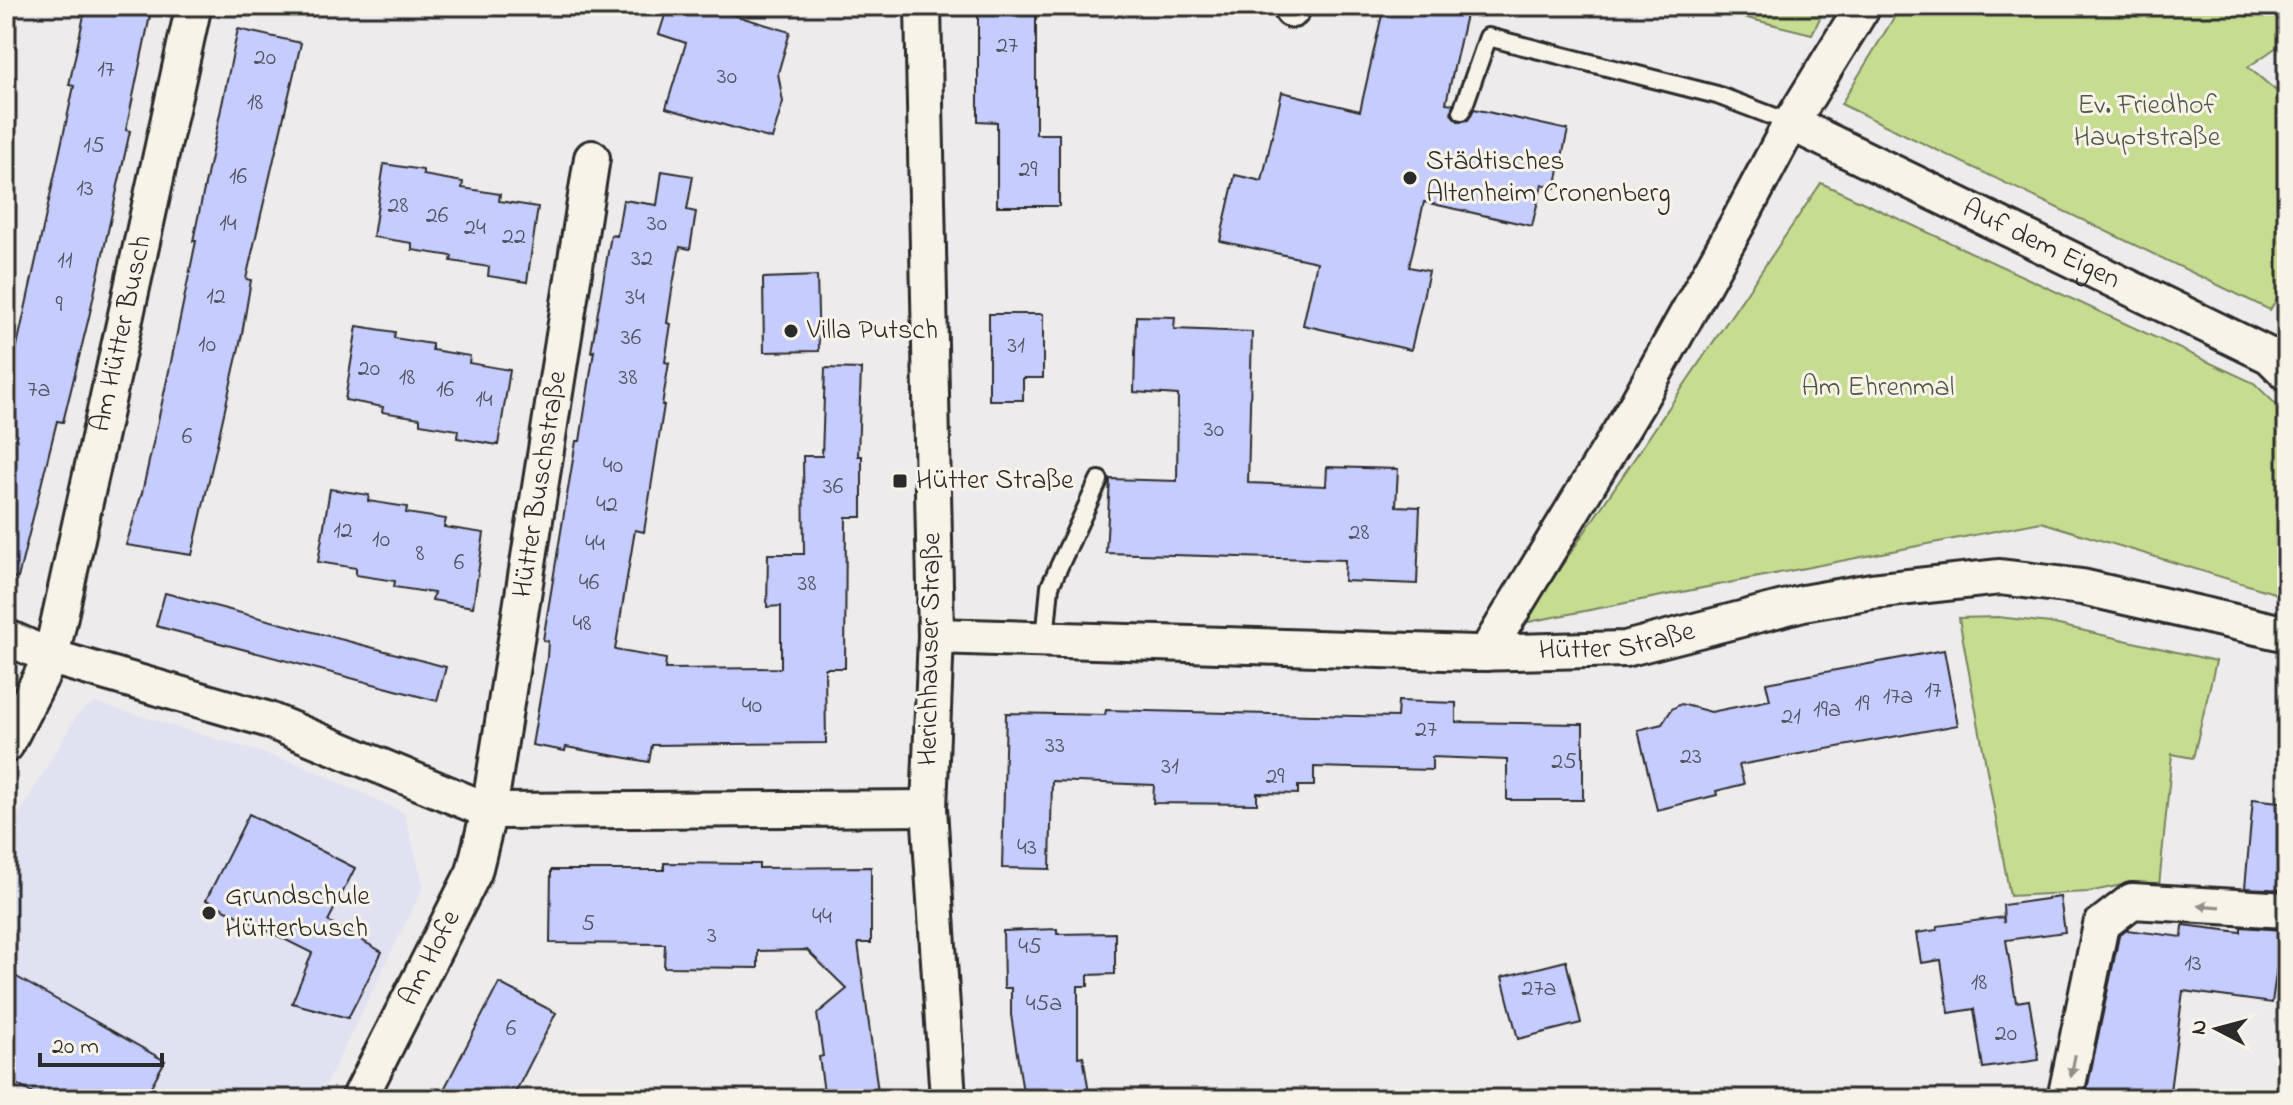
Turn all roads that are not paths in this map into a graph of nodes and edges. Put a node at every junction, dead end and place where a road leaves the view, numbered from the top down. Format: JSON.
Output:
{"nodes":[{"id":1,"x":923,"y":6,"type":"edge"},
{"id":2,"x":1863,"y":6,"type":"edge"},
{"id":3,"x":193,"y":9,"type":"dead end"},
{"id":4,"x":1462,"y":111,"type":"dead end"},
{"id":5,"x":1791,"y":123,"type":"junction"},
{"id":6,"x":592,"y":158,"type":"dead end"},
{"id":7,"x":2287,"y":373,"type":"edge"},
{"id":8,"x":1099,"y":480,"type":"dead end"},
{"id":9,"x":2287,"y":634,"type":"edge"},
{"id":10,"x":936,"y":636,"type":"junction"},
{"id":11,"x":6,"y":637,"type":"edge"},
{"id":12,"x":1045,"y":640,"type":"junction"},
{"id":13,"x":1486,"y":653,"type":"junction"},
{"id":14,"x":51,"y":657,"type":"junction"},
{"id":15,"x":6,"y":745,"type":"edge"},
{"id":16,"x":929,"y":808,"type":"junction"},
{"id":17,"x":489,"y":811,"type":"junction"},
{"id":18,"x":2287,"y":910,"type":"edge"},
{"id":19,"x":359,"y":1099,"type":"edge"},
{"id":20,"x":948,"y":1099,"type":"edge"},
{"id":21,"x":2065,"y":1099,"type":"edge"}],
"edges":[{"from":1,"to":10,"type":"street","name":"Herichhauser Straße"},
{"from":2,"to":5,"type":"street"},
{"from":3,"to":14,"type":"street","name":"Am Hütter Busch"},
{"from":4,"to":5,"type":"lane"},
{"from":5,"to":7,"type":"street","name":"Auf dem Eigen"},
{"from":5,"to":13,"type":"street"},
{"from":6,"to":17,"type":"street","name":"Hütter Buschstraße"},
{"from":8,"to":12,"type":"lane"},
{"from":9,"to":13,"type":"street","name":"Hütter Straße"},
{"from":10,"to":12,"type":"street","name":"Hütter Straße"},
{"from":10,"to":16,"type":"street","name":"Herichhauser Straße"},
{"from":11,"to":14,"type":"street"},
{"from":12,"to":13,"type":"street","name":"Hütter Straße"},
{"from":14,"to":15,"type":"street","name":"Am Hütter Busch"},
{"from":14,"to":17,"type":"street"},
{"from":16,"to":17,"type":"street"},
{"from":16,"to":20,"type":"street","name":"Herichhauser Straße"},
{"from":17,"to":19,"type":"street","name":"Am Hofe"},
{"from":18,"to":21,"type":"street","one_way":true}]}
